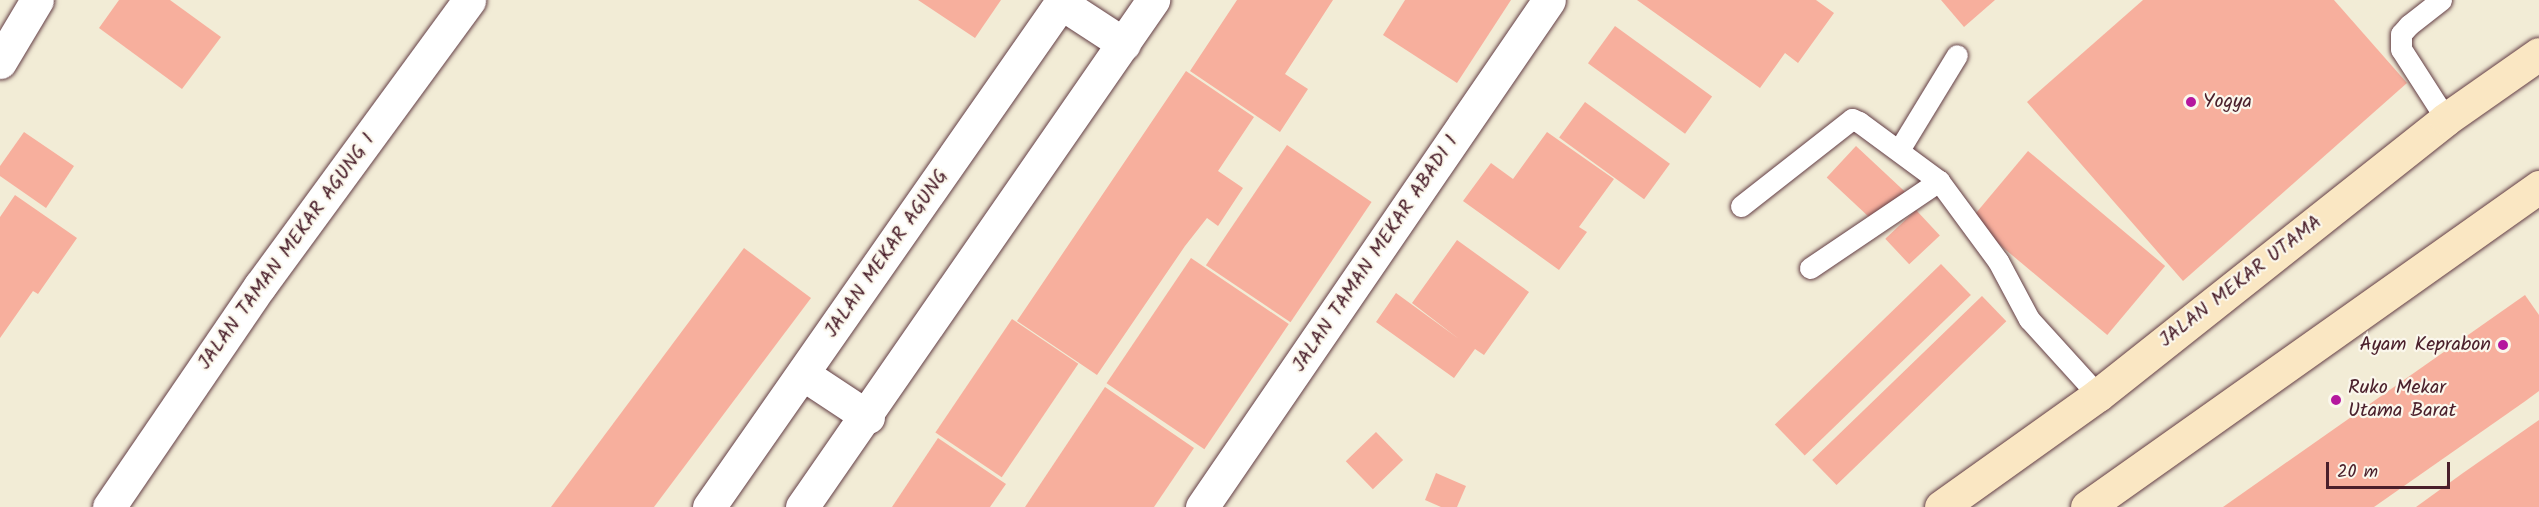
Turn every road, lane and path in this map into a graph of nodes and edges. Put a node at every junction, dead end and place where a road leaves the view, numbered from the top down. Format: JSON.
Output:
{"nodes":[{"id":1,"x":37,"y":0,"type":"edge"},
{"id":2,"x":469,"y":0,"type":"edge"},
{"id":3,"x":1153,"y":0,"type":"edge"},
{"id":4,"x":1549,"y":0,"type":"edge"},
{"id":5,"x":2441,"y":0,"type":"edge"},
{"id":6,"x":1062,"y":2,"type":"edge"},
{"id":7,"x":1124,"y":44,"type":"junction"},
{"id":8,"x":2539,"y":54,"type":"edge"},
{"id":9,"x":1957,"y":55,"type":"dead end"},
{"id":10,"x":0,"y":62,"type":"edge"},
{"id":11,"x":2446,"y":119,"type":"junction"},
{"id":12,"x":1899,"y":150,"type":"junction"},
{"id":13,"x":1939,"y":181,"type":"junction"},
{"id":14,"x":2539,"y":187,"type":"edge"},
{"id":15,"x":1741,"y":206,"type":"dead end"},
{"id":16,"x":1810,"y":268,"type":"dead end"},
{"id":17,"x":803,"y":374,"type":"junction"},
{"id":18,"x":2098,"y":395,"type":"junction"},
{"id":19,"x":868,"y":417,"type":"junction"},
{"id":20,"x":109,"y":507,"type":"edge"},
{"id":21,"x":709,"y":507,"type":"edge"},
{"id":22,"x":802,"y":507,"type":"edge"},
{"id":23,"x":1202,"y":507,"type":"edge"},
{"id":24,"x":1941,"y":507,"type":"edge"},
{"id":25,"x":2087,"y":507,"type":"edge"}],
"edges":[{"from":1,"to":10,"type":"street"},
{"from":2,"to":20,"type":"street","name":"JALAN TAMAN MEKAR AGUNG I"},
{"from":3,"to":7,"type":"street"},
{"from":4,"to":23,"type":"street","name":"JALAN TAMAN MEKAR ABADI 1"},
{"from":5,"to":11,"type":"lane"},
{"from":6,"to":7,"type":"street"},
{"from":6,"to":17,"type":"street","name":"JALAN MEKAR AGUNG"},
{"from":7,"to":19,"type":"street"},
{"from":8,"to":11,"type":"street","name":"JALAN MEKAR UTAMA"},
{"from":9,"to":12,"type":"lane"},
{"from":11,"to":18,"type":"street","name":"JALAN MEKAR UTAMA"},
{"from":12,"to":13,"type":"lane"},
{"from":12,"to":15,"type":"lane"},
{"from":13,"to":16,"type":"lane"},
{"from":13,"to":18,"type":"lane"},
{"from":14,"to":25,"type":"street"},
{"from":17,"to":19,"type":"street"},
{"from":17,"to":21,"type":"street","name":"JALAN MEKAR AGUNG"},
{"from":18,"to":24,"type":"street","name":"JALAN MEKAR UTAMA"},
{"from":19,"to":22,"type":"street"}]}
